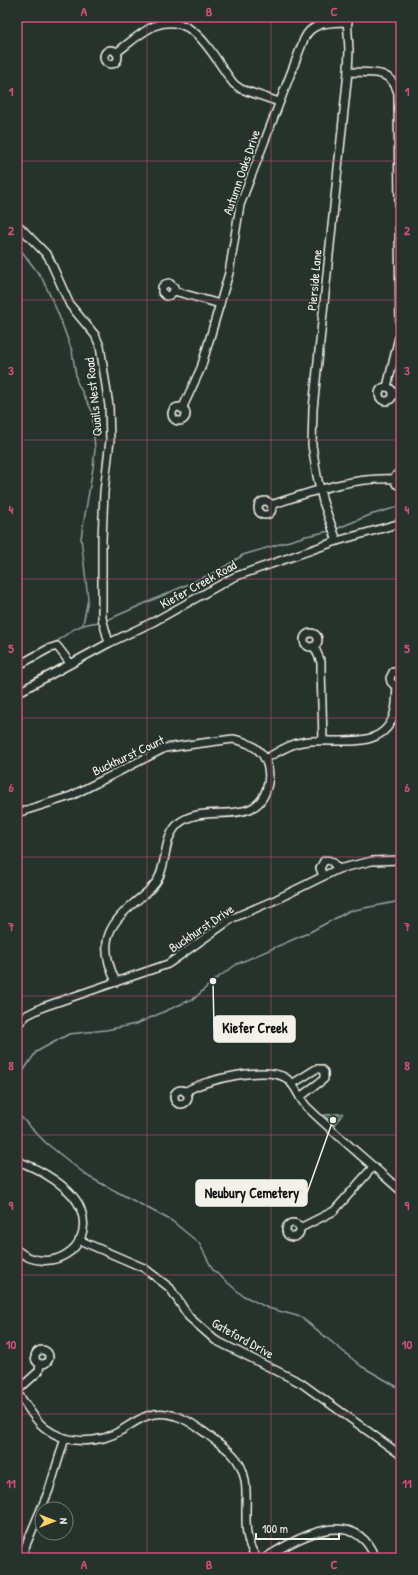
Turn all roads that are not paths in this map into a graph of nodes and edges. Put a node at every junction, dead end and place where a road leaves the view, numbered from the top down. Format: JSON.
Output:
{"nodes":[{"id":1,"x":348,"y":19,"type":"edge"},
{"id":2,"x":116,"y":53,"type":"dead end"},
{"id":3,"x":348,"y":72,"type":"junction"},
{"id":4,"x":279,"y":102,"type":"junction"},
{"id":5,"x":17,"y":224,"type":"edge"},
{"id":6,"x":174,"y":292,"type":"dead end"},
{"id":7,"x":220,"y":304,"type":"junction"},
{"id":8,"x":387,"y":387,"type":"dead end"},
{"id":9,"x":182,"y":409,"type":"dead end"},
{"id":10,"x":401,"y":473,"type":"edge"},
{"id":11,"x":395,"y":479,"type":"junction"},
{"id":12,"x":401,"y":486,"type":"edge"},
{"id":13,"x":320,"y":489,"type":"junction"},
{"id":14,"x":271,"y":505,"type":"dead end"},
{"id":15,"x":401,"y":523,"type":"edge"},
{"id":16,"x":337,"y":542,"type":"junction"},
{"id":17,"x":109,"y":643,"type":"junction"},
{"id":18,"x":314,"y":646,"type":"dead end"},
{"id":19,"x":70,"y":663,"type":"junction"},
{"id":20,"x":17,"y":666,"type":"edge"},
{"id":21,"x":401,"y":673,"type":"edge"},
{"id":22,"x":399,"y":685,"type":"edge"},
{"id":23,"x":17,"y":693,"type":"edge"},
{"id":24,"x":323,"y":741,"type":"junction"},
{"id":25,"x":265,"y":759,"type":"junction"},
{"id":26,"x":17,"y":813,"type":"edge"},
{"id":27,"x":401,"y":860,"type":"edge"},
{"id":28,"x":338,"y":870,"type":"junction"},
{"id":29,"x":323,"y":876,"type":"junction"},
{"id":30,"x":116,"y":982,"type":"junction"},
{"id":31,"x":17,"y":1025,"type":"edge"},
{"id":32,"x":292,"y":1084,"type":"junction"},
{"id":33,"x":186,"y":1092,"type":"dead end"},
{"id":34,"x":300,"y":1097,"type":"junction"},
{"id":35,"x":17,"y":1161,"type":"edge"},
{"id":36,"x":374,"y":1166,"type":"junction"},
{"id":37,"x":401,"y":1191,"type":"edge"},
{"id":38,"x":300,"y":1228,"type":"dead end"},
{"id":39,"x":79,"y":1240,"type":"junction"},
{"id":40,"x":17,"y":1250,"type":"edge"},
{"id":41,"x":40,"y":1364,"type":"dead end"},
{"id":42,"x":17,"y":1392,"type":"edge"},
{"id":43,"x":65,"y":1438,"type":"junction"},
{"id":44,"x":401,"y":1456,"type":"edge"},
{"id":45,"x":22,"y":1554,"type":"edge"},
{"id":46,"x":257,"y":1558,"type":"edge"},
{"id":47,"x":265,"y":1558,"type":"edge"},
{"id":48,"x":375,"y":1558,"type":"edge"}],
"edges":[{"from":1,"to":3,"type":"street","name":"Pierside Lane"},
{"from":1,"to":4,"type":"street","name":"Autumn Oaks Drive"},
{"from":2,"to":4,"type":"street"},
{"from":3,"to":8,"type":"street"},
{"from":3,"to":13,"type":"street","name":"Pierside Lane"},
{"from":4,"to":7,"type":"street","name":"Autumn Oaks Drive"},
{"from":5,"to":17,"type":"street","name":"Quails Nest Road"},
{"from":6,"to":7,"type":"street"},
{"from":7,"to":9,"type":"street","name":"Autumn Oaks Drive"},
{"from":10,"to":11,"type":"street"},
{"from":11,"to":12,"type":"street"},
{"from":11,"to":13,"type":"street"},
{"from":13,"to":14,"type":"street"},
{"from":13,"to":16,"type":"street","name":"Pierside Lane"},
{"from":15,"to":16,"type":"street","name":"Kiefer Creek Road"},
{"from":16,"to":17,"type":"street","name":"Kiefer Creek Road"},
{"from":17,"to":19,"type":"street","name":"Kiefer Creek Road"},
{"from":18,"to":24,"type":"street"},
{"from":19,"to":20,"type":"street"},
{"from":19,"to":23,"type":"street","name":"Kiefer Creek Road"},
{"from":21,"to":22,"type":"street"},
{"from":22,"to":24,"type":"street"},
{"from":24,"to":25,"type":"street"},
{"from":25,"to":26,"type":"street","name":"Buckhurst Court"},
{"from":25,"to":30,"type":"street"},
{"from":27,"to":28,"type":"street","name":"Buckhurst Drive"},
{"from":28,"to":29,"type":"street","name":"Buckhurst Drive"},
{"from":28,"to":29,"type":"street"},
{"from":29,"to":30,"type":"street","name":"Buckhurst Drive"},
{"from":30,"to":31,"type":"street","name":"Buckhurst Drive"},
{"from":32,"to":33,"type":"street"},
{"from":32,"to":34,"type":"street"},
{"from":32,"to":34,"type":"street"},
{"from":34,"to":36,"type":"street"},
{"from":35,"to":39,"type":"street"},
{"from":36,"to":37,"type":"street"},
{"from":36,"to":38,"type":"street"},
{"from":39,"to":40,"type":"street"},
{"from":39,"to":44,"type":"street","name":"Gateford Drive"},
{"from":41,"to":42,"type":"street"},
{"from":42,"to":43,"type":"street"},
{"from":43,"to":45,"type":"street"},
{"from":43,"to":46,"type":"street"},
{"from":47,"to":48,"type":"street"}]}
